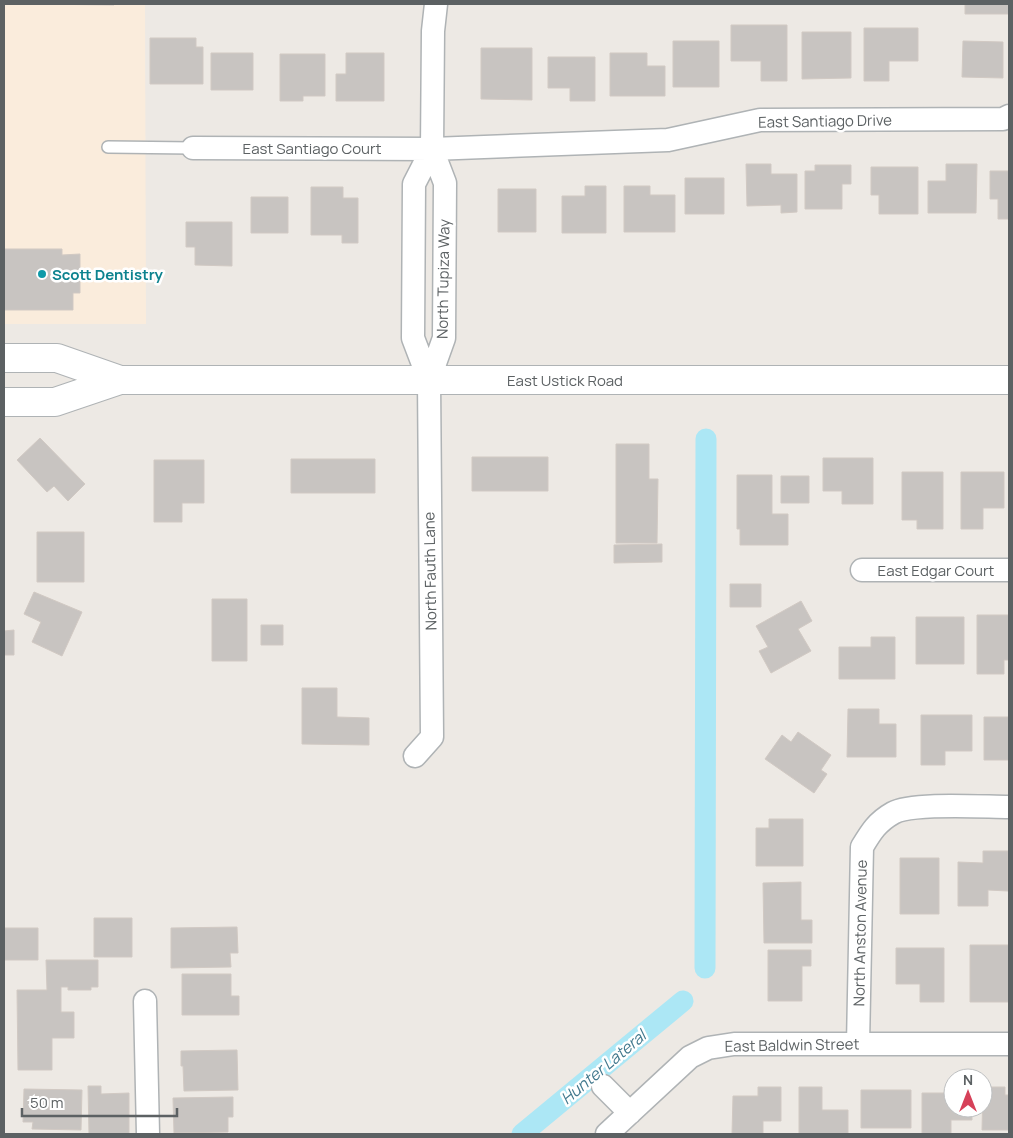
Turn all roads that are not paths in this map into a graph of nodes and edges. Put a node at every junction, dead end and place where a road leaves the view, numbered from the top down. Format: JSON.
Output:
{"nodes":[{"id":1,"x":436,"y":4,"type":"edge"},
{"id":2,"x":1009,"y":116,"type":"edge"},
{"id":3,"x":108,"y":147,"type":"dead end"},
{"id":4,"x":192,"y":148,"type":"joint"},
{"id":5,"x":432,"y":149,"type":"junction"},
{"id":6,"x":4,"y":358,"type":"edge"},
{"id":7,"x":120,"y":380,"type":"junction"},
{"id":8,"x":429,"y":380,"type":"junction"},
{"id":9,"x":1009,"y":380,"type":"edge"},
{"id":10,"x":4,"y":402,"type":"edge"},
{"id":11,"x":862,"y":570,"type":"dead end"},
{"id":12,"x":1009,"y":570,"type":"edge"},
{"id":13,"x":415,"y":756,"type":"dead end"},
{"id":14,"x":1009,"y":807,"type":"edge"},
{"id":15,"x":145,"y":1001,"type":"dead end"},
{"id":16,"x":858,"y":1044,"type":"junction"},
{"id":17,"x":1009,"y":1044,"type":"edge"},
{"id":18,"x":602,"y":1086,"type":"dead end"},
{"id":19,"x":630,"y":1113,"type":"junction"},
{"id":20,"x":148,"y":1134,"type":"edge"},
{"id":21,"x":607,"y":1134,"type":"edge"}],
"edges":[{"from":1,"to":5,"type":"street","name":"North Tupiza Way"},
{"from":2,"to":5,"type":"street","name":"East Santiago Drive"},
{"from":3,"to":4,"type":"lane"},
{"from":4,"to":5,"type":"street","name":"East Santiago Court"},
{"from":5,"to":8,"type":"street","name":"North Tupiza Way"},
{"from":5,"to":8,"type":"street","name":"North Tupiza Way"},
{"from":6,"to":7,"type":"main road","name":"East Ustick Road"},
{"from":7,"to":8,"type":"main road","name":"East Ustick Road"},
{"from":7,"to":10,"type":"main road","name":"East Ustick Road"},
{"from":8,"to":9,"type":"main road","name":"East Ustick Road"},
{"from":8,"to":13,"type":"street","name":"North Fauth Lane"},
{"from":11,"to":12,"type":"street","name":"East Edgar Court"},
{"from":14,"to":16,"type":"street","name":"North Anston Avenue"},
{"from":15,"to":20,"type":"street"},
{"from":16,"to":17,"type":"street","name":"East Baldwin Street"},
{"from":16,"to":19,"type":"street","name":"East Baldwin Street"},
{"from":18,"to":19,"type":"street"},
{"from":19,"to":21,"type":"street","name":"East Baldwin Street"}]}
